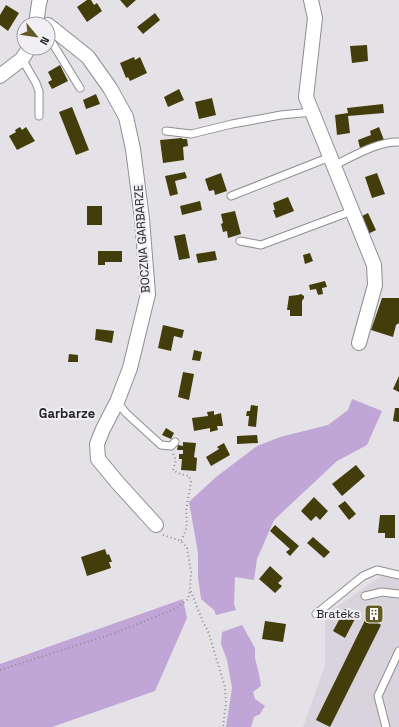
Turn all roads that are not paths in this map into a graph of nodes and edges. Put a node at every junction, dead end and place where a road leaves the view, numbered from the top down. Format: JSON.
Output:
{"nodes":[{"id":1,"x":40,"y":0,"type":"edge"},
{"id":2,"x":311,"y":0,"type":"edge"},
{"id":3,"x":41,"y":16,"type":"edge"},
{"id":4,"x":56,"y":33,"type":"edge"},
{"id":5,"x":56,"y":49,"type":"edge"},
{"id":6,"x":22,"y":56,"type":"edge"},
{"id":7,"x":26,"y":56,"type":"edge"},
{"id":8,"x":0,"y":76,"type":"edge"},
{"id":9,"x":80,"y":88,"type":"dead end"},
{"id":10,"x":312,"y":112,"type":"junction"},
{"id":11,"x":39,"y":116,"type":"dead end"},
{"id":12,"x":166,"y":131,"type":"dead end"},
{"id":13,"x":399,"y":142,"type":"edge"},
{"id":14,"x":331,"y":161,"type":"junction"},
{"id":15,"x":231,"y":196,"type":"dead end"},
{"id":16,"x":352,"y":211,"type":"junction"},
{"id":17,"x":240,"y":241,"type":"dead end"},
{"id":18,"x":359,"y":343,"type":"dead end"},
{"id":19,"x":117,"y":402,"type":"junction"},
{"id":20,"x":175,"y":442,"type":"dead end"},
{"id":21,"x":156,"y":525,"type":"road end"},
{"id":22,"x":399,"y":575,"type":"edge"},
{"id":23,"x":399,"y":594,"type":"edge"},
{"id":24,"x":365,"y":596,"type":"dead end"},
{"id":25,"x":316,"y":614,"type":"dead end"},
{"id":26,"x":399,"y":651,"type":"edge"},
{"id":27,"x":386,"y":727,"type":"edge"}],
"edges":[{"from":1,"to":3,"type":"street"},
{"from":2,"to":10,"type":"street"},
{"from":4,"to":19,"type":"street","name":"BOCZNA GARBARZE"},
{"from":5,"to":9,"type":"lane"},
{"from":6,"to":8,"type":"street"},
{"from":7,"to":11,"type":"lane"},
{"from":10,"to":12,"type":"lane"},
{"from":10,"to":14,"type":"street"},
{"from":13,"to":14,"type":"lane"},
{"from":14,"to":15,"type":"lane"},
{"from":14,"to":16,"type":"street"},
{"from":16,"to":17,"type":"lane"},
{"from":16,"to":18,"type":"street"},
{"from":19,"to":20,"type":"lane"},
{"from":19,"to":21,"type":"street","name":"BOCZNA GARBARZE"},
{"from":22,"to":25,"type":"lane"},
{"from":23,"to":24,"type":"lane"},
{"from":26,"to":27,"type":"lane"}]}
